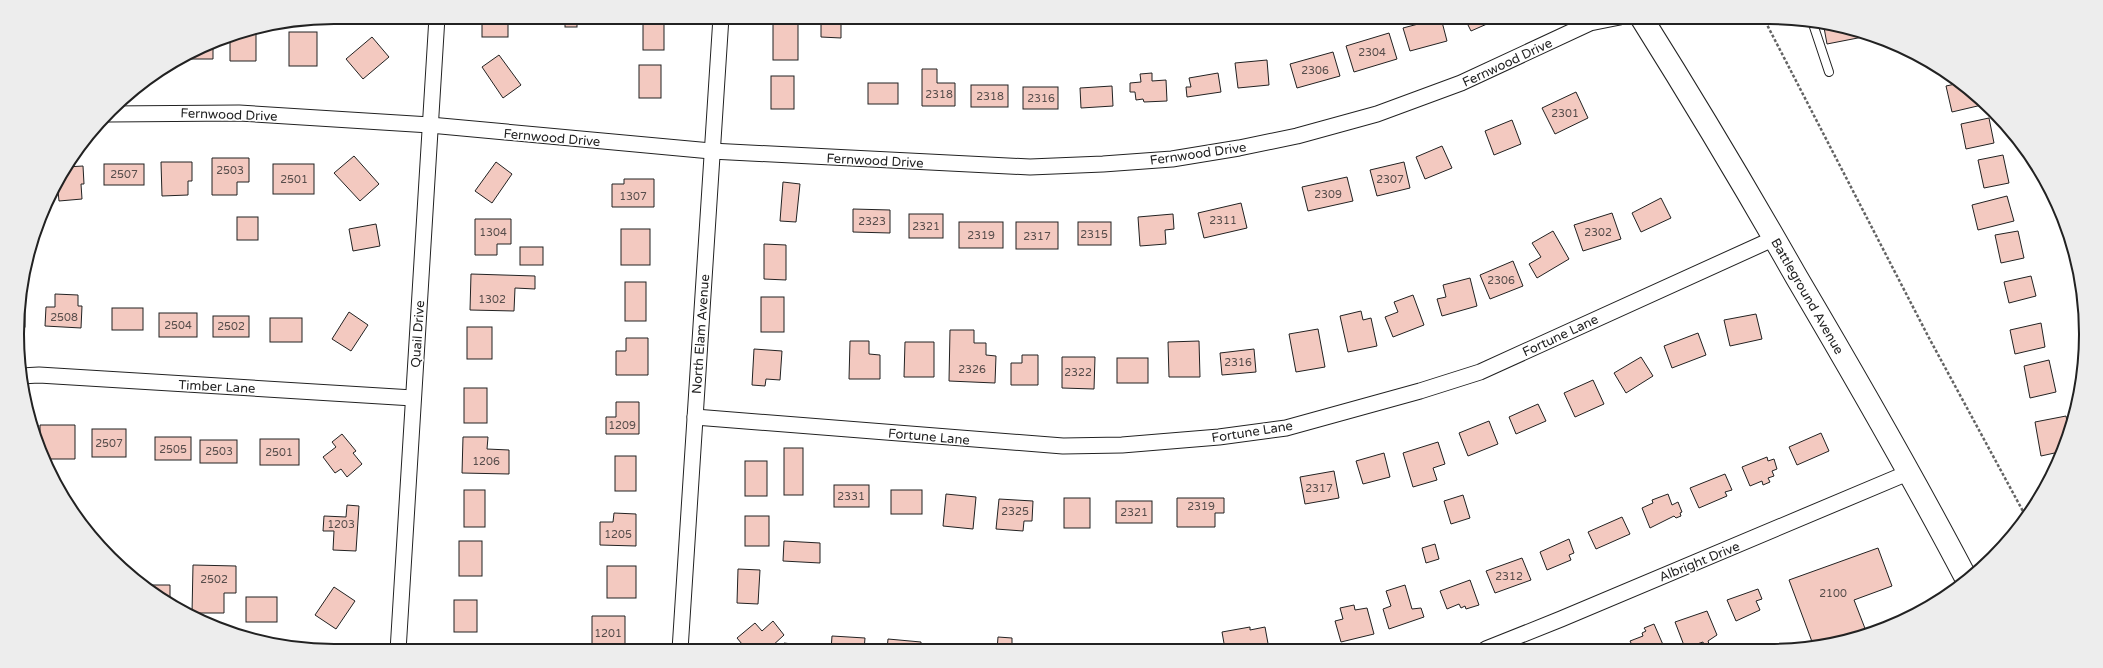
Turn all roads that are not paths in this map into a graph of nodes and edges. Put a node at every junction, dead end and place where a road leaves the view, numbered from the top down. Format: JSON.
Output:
{"nodes":[{"id":1,"x":437,"y":24,"type":"edge"},
{"id":2,"x":720,"y":24,"type":"edge"},
{"id":3,"x":1588,"y":24,"type":"edge"},
{"id":4,"x":1645,"y":24,"type":"edge"},
{"id":5,"x":1814,"y":28,"type":"edge"},
{"id":6,"x":1830,"y":72,"type":"dead end"},
{"id":7,"x":116,"y":114,"type":"edge"},
{"id":8,"x":430,"y":125,"type":"junction"},
{"id":9,"x":711,"y":151,"type":"junction"},
{"id":10,"x":1775,"y":238,"type":"junction"},
{"id":11,"x":27,"y":376,"type":"edge"},
{"id":12,"x":413,"y":398,"type":"junction"},
{"id":13,"x":695,"y":417,"type":"junction"},
{"id":14,"x":1910,"y":472,"type":"junction"},
{"id":15,"x":1964,"y":575,"type":"edge"},
{"id":16,"x":398,"y":644,"type":"edge"},
{"id":17,"x":680,"y":644,"type":"edge"},
{"id":18,"x":1498,"y":644,"type":"edge"}],
"edges":[{"from":1,"to":8,"type":"street","name":"Quail Drive"},
{"from":2,"to":9,"type":"street","name":"North Elam Avenue"},
{"from":3,"to":9,"type":"street","name":"Fernwood Drive"},
{"from":4,"to":10,"type":"main road","name":"Battleground Avenue"},
{"from":5,"to":6,"type":"lane"},
{"from":7,"to":8,"type":"street","name":"Fernwood Drive"},
{"from":8,"to":9,"type":"street","name":"Fernwood Drive"},
{"from":8,"to":12,"type":"street","name":"Quail Drive"},
{"from":9,"to":13,"type":"street","name":"North Elam Avenue"},
{"from":10,"to":13,"type":"street","name":"Fortune Lane"},
{"from":10,"to":14,"type":"main road","name":"Battleground Avenue"},
{"from":11,"to":12,"type":"street","name":"Timber Lane"},
{"from":12,"to":16,"type":"street","name":"Quail Drive"},
{"from":13,"to":17,"type":"street","name":"North Elam Avenue"},
{"from":14,"to":15,"type":"main road","name":"Battleground Avenue"},
{"from":14,"to":18,"type":"street","name":"Albright Drive"}]}
